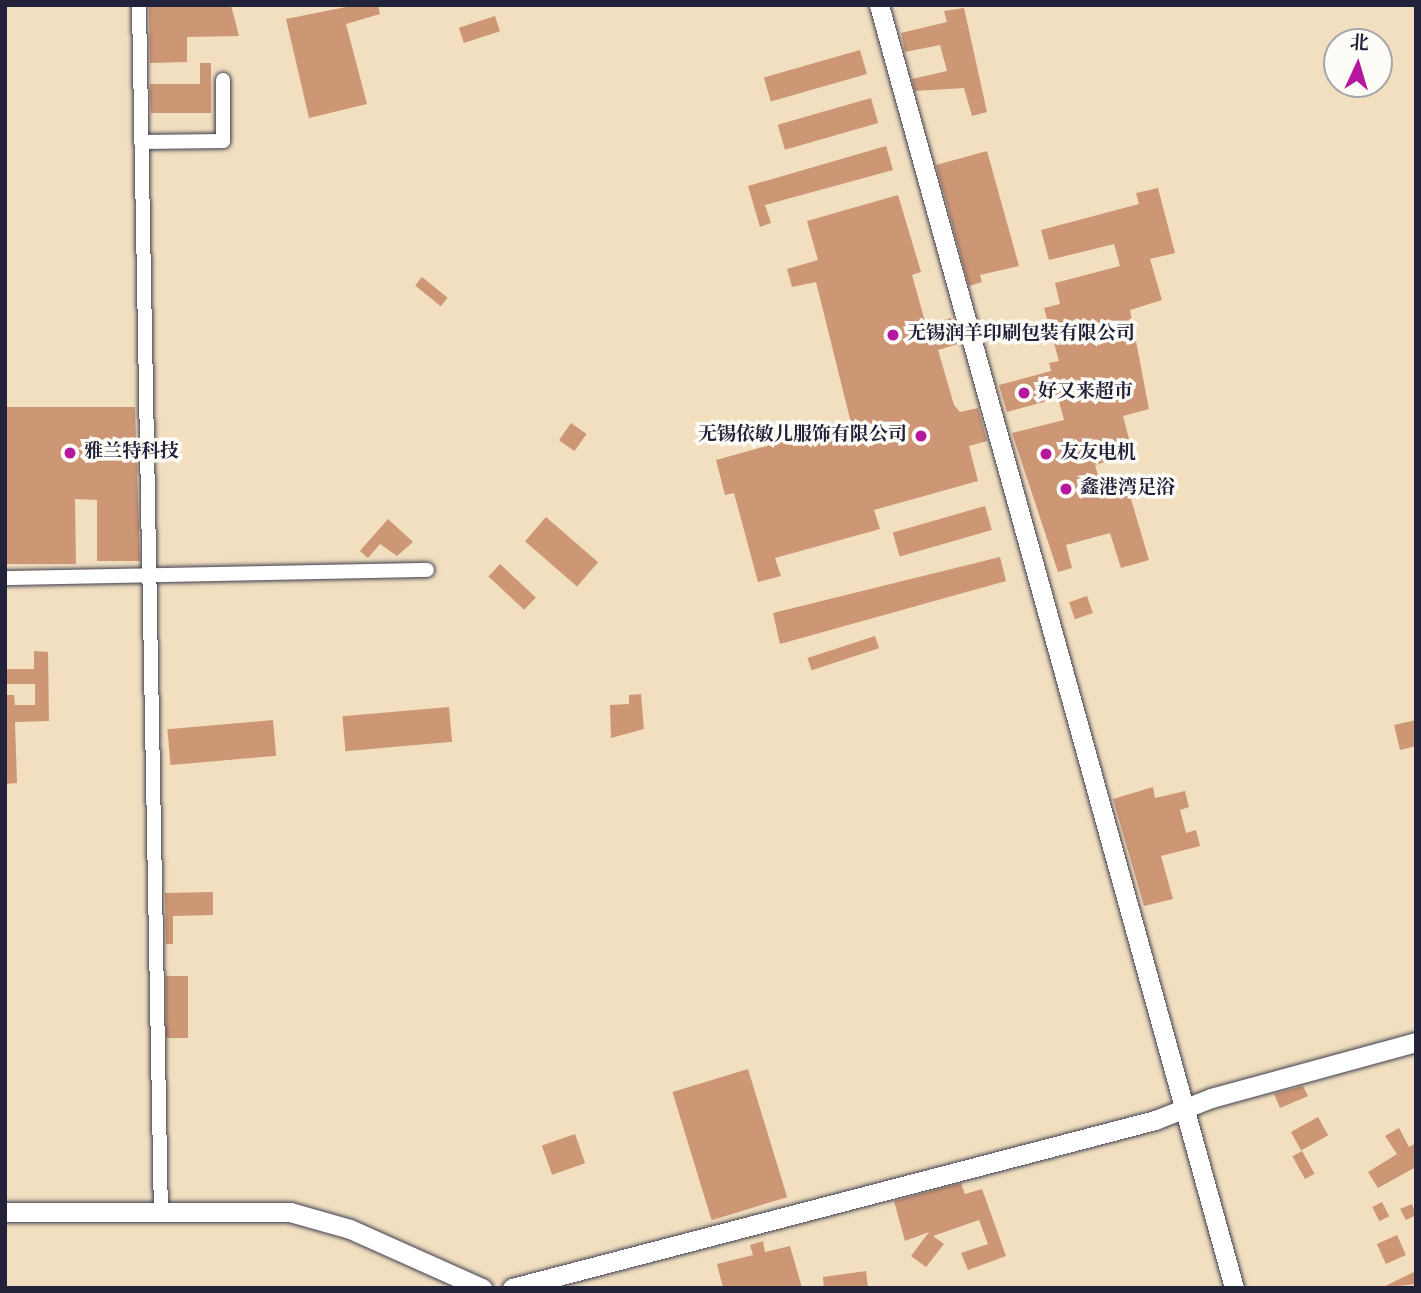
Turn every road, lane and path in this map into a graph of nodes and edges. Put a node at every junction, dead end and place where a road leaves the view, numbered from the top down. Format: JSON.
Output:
{"nodes":[{"id":1,"x":139,"y":5,"type":"edge"},
{"id":2,"x":878,"y":5,"type":"edge"},
{"id":3,"x":223,"y":80,"type":"dead end"},
{"id":4,"x":141,"y":142,"type":"junction"},
{"id":5,"x":427,"y":569,"type":"dead end"},
{"id":6,"x":150,"y":575,"type":"junction"},
{"id":7,"x":5,"y":578,"type":"edge"},
{"id":8,"x":1416,"y":1042,"type":"edge"},
{"id":9,"x":1185,"y":1108,"type":"junction"},
{"id":10,"x":5,"y":1212,"type":"edge"},
{"id":11,"x":161,"y":1212,"type":"junction"},
{"id":12,"x":482,"y":1288,"type":"edge"},
{"id":13,"x":512,"y":1288,"type":"edge"},
{"id":14,"x":1234,"y":1288,"type":"edge"}],
"edges":[{"from":1,"to":4,"type":"street"},
{"from":2,"to":9,"type":"street"},
{"from":3,"to":4,"type":"street"},
{"from":4,"to":6,"type":"street"},
{"from":5,"to":6,"type":"street"},
{"from":6,"to":7,"type":"street"},
{"from":6,"to":11,"type":"street"},
{"from":8,"to":9,"type":"street"},
{"from":9,"to":13,"type":"street"},
{"from":9,"to":14,"type":"street"},
{"from":10,"to":11,"type":"street"},
{"from":11,"to":12,"type":"street"}]}
